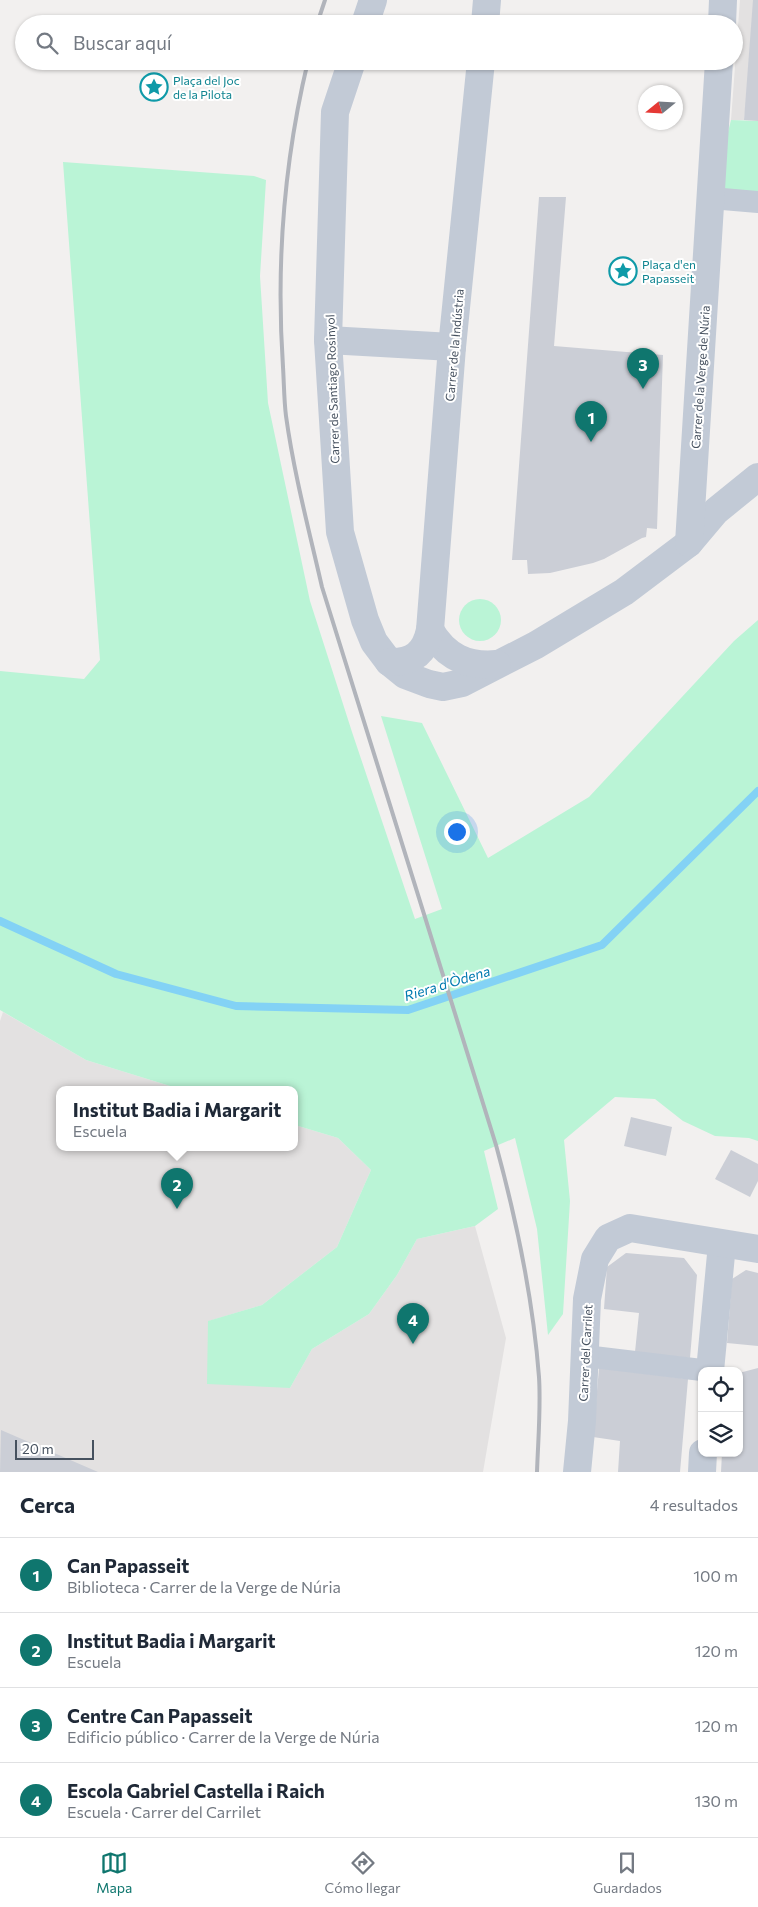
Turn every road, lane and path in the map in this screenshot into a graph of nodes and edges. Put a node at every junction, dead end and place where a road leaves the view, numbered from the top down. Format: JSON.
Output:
{"nodes":[{"id":1,"x":373,"y":0,"type":"edge"},
{"id":2,"x":487,"y":0,"type":"edge"},
{"id":3,"x":723,"y":0,"type":"edge"},
{"id":4,"x":368,"y":15,"type":"edge"},
{"id":5,"x":486,"y":15,"type":"edge"},
{"id":6,"x":722,"y":15,"type":"edge"},
{"id":7,"x":349,"y":70,"type":"edge"},
{"id":8,"x":480,"y":70,"type":"edge"},
{"id":9,"x":718,"y":70,"type":"edge"},
{"id":10,"x":711,"y":198,"type":"junction"},
{"id":11,"x":758,"y":202,"type":"edge"},
{"id":12,"x":328,"y":340,"type":"junction"},
{"id":13,"x":452,"y":347,"type":"junction"},
{"id":14,"x":758,"y":477,"type":"edge"},
{"id":15,"x":689,"y":544,"type":"junction"},
{"id":16,"x":430,"y":630,"type":"junction"},
{"id":17,"x":389,"y":662,"type":"junction"},
{"id":18,"x":497,"y":664,"type":"junction"},
{"id":19,"x":722,"y":1244,"type":"junction"},
{"id":20,"x":758,"y":1249,"type":"edge"},
{"id":21,"x":585,"y":1356,"type":"junction"},
{"id":22,"x":710,"y":1367,"type":"edge"},
{"id":23,"x":698,"y":1370,"type":"edge"},
{"id":24,"x":703,"y":1457,"type":"edge"},
{"id":25,"x":577,"y":1472,"type":"edge"},
{"id":26,"x":702,"y":1472,"type":"edge"}],
"edges":[{"from":1,"to":4,"type":"street"},
{"from":2,"to":5,"type":"street"},
{"from":3,"to":6,"type":"street"},
{"from":7,"to":12,"type":"street","name":"Carrer de Santiago Rosinyol"},
{"from":8,"to":13,"type":"street","name":"Carrer de la Indústria"},
{"from":9,"to":10,"type":"street","name":"Carrer de la Verge de Núria"},
{"from":10,"to":11,"type":"street"},
{"from":10,"to":15,"type":"street","name":"Carrer de la Verge de Núria"},
{"from":12,"to":13,"type":"street"},
{"from":12,"to":17,"type":"street","name":"Carrer de Santiago Rosinyol"},
{"from":13,"to":16,"type":"street","name":"Carrer de la Indústria"},
{"from":14,"to":15,"type":"street","name":"Carrer de Santiago Rosinyol"},
{"from":15,"to":18,"type":"street","name":"Carrer de Santiago Rosinyol"},
{"from":16,"to":17,"type":"street","name":"Carrer de la Indústria"},
{"from":16,"to":18,"type":"street"},
{"from":17,"to":18,"type":"street","name":"Carrer de Santiago Rosinyol"},
{"from":19,"to":20,"type":"street"},
{"from":19,"to":21,"type":"street","name":"Carrer del Carrilet"},
{"from":19,"to":22,"type":"street"},
{"from":21,"to":23,"type":"street"},
{"from":21,"to":25,"type":"street","name":"Carrer del Carrilet"},
{"from":24,"to":26,"type":"street"}]}
